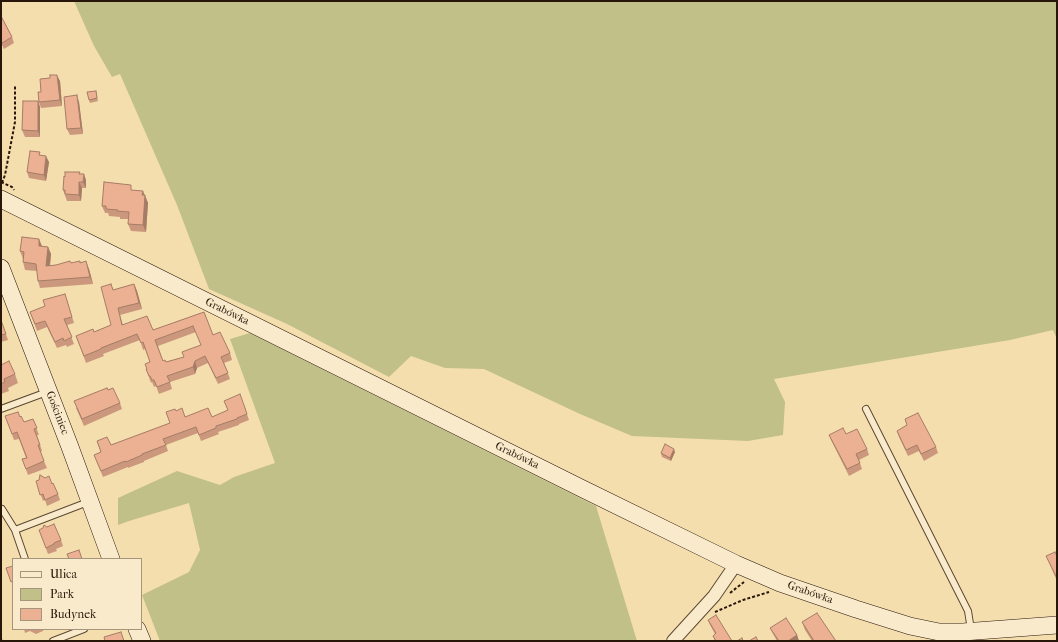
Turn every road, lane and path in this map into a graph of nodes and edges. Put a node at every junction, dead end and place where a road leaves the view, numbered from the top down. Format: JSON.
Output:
{"nodes":[{"id":1,"x":15,"y":85,"type":"dead end"},
{"id":2,"x":1,"y":188,"type":"edge"},
{"id":3,"x":1,"y":199,"type":"edge"},
{"id":4,"x":1,"y":268,"type":"edge"},
{"id":5,"x":48,"y":391,"type":"junction"},
{"id":6,"x":866,"y":409,"type":"dead end"},
{"id":7,"x":1,"y":410,"type":"edge"},
{"id":8,"x":89,"y":502,"type":"junction"},
{"id":9,"x":2,"y":509,"type":"edge"},
{"id":10,"x":15,"y":530,"type":"junction"},
{"id":11,"x":25,"y":558,"type":"edge"},
{"id":12,"x":111,"y":558,"type":"edge"},
{"id":13,"x":736,"y":564,"type":"junction"},
{"id":14,"x":772,"y":591,"type":"dead end"},
{"id":15,"x":717,"y":611,"type":"dead end"},
{"id":16,"x":1057,"y":625,"type":"edge"},
{"id":17,"x":81,"y":630,"type":"edge"},
{"id":18,"x":138,"y":630,"type":"edge"},
{"id":19,"x":972,"y":632,"type":"junction"},
{"id":20,"x":53,"y":641,"type":"edge"},
{"id":21,"x":142,"y":641,"type":"edge"},
{"id":22,"x":673,"y":641,"type":"edge"}],
"edges":[{"from":1,"to":2,"type":"path"},
{"from":3,"to":13,"type":"street","name":"Grabówka"},
{"from":4,"to":5,"type":"street","name":"Gościniec"},
{"from":5,"to":7,"type":"lane"},
{"from":5,"to":8,"type":"street","name":"Gościniec"},
{"from":6,"to":19,"type":"lane"},
{"from":8,"to":10,"type":"lane"},
{"from":8,"to":12,"type":"street","name":"Gościniec"},
{"from":9,"to":10,"type":"lane"},
{"from":10,"to":11,"type":"lane"},
{"from":13,"to":19,"type":"street","name":"Grabówka"},
{"from":13,"to":22,"type":"street"},
{"from":14,"to":15,"type":"path"},
{"from":16,"to":19,"type":"street","name":"Grabówka"},
{"from":17,"to":20,"type":"lane"},
{"from":18,"to":21,"type":"street"}]}
